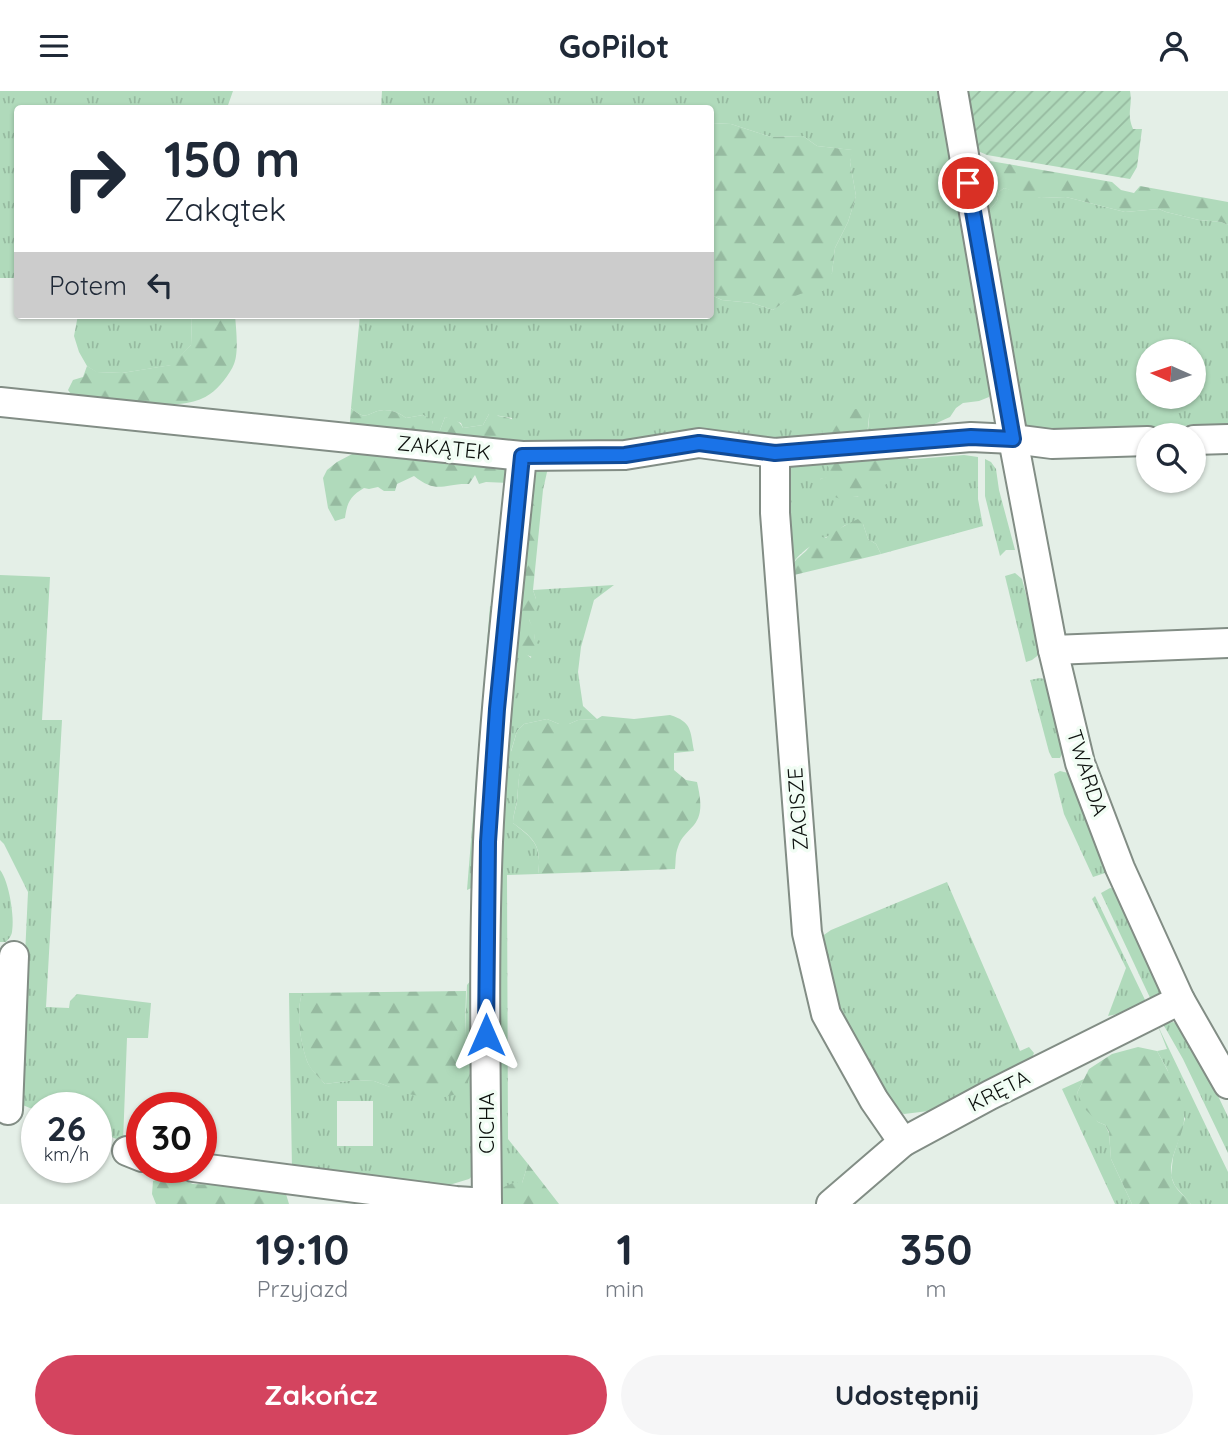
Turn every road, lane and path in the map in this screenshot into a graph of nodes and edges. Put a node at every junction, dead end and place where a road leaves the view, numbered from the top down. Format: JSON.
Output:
{"nodes":[{"id":1,"x":953,"y":91,"type":"edge"},
{"id":2,"x":0,"y":402,"type":"edge"},
{"id":3,"x":1013,"y":439,"type":"junction"},
{"id":4,"x":1228,"y":439,"type":"edge"},
{"id":5,"x":1206,"y":440,"type":"edge"},
{"id":6,"x":1136,"y":441,"type":"edge"},
{"id":7,"x":775,"y":453,"type":"junction"},
{"id":8,"x":522,"y":456,"type":"junction"},
{"id":9,"x":1228,"y":643,"type":"edge"},
{"id":10,"x":1053,"y":650,"type":"junction"},
{"id":11,"x":15,"y":956,"type":"dead end"},
{"id":12,"x":1180,"y":1000,"type":"junction"},
{"id":13,"x":1228,"y":1084,"type":"edge"},
{"id":14,"x":8,"y":1110,"type":"dead end"},
{"id":15,"x":903,"y":1142,"type":"junction"},
{"id":16,"x":217,"y":1170,"type":"edge"},
{"id":17,"x":487,"y":1203,"type":"edge"},
{"id":18,"x":831,"y":1204,"type":"edge"}],
"edges":[{"from":1,"to":3,"type":"street","name":"TWARDA"},
{"from":2,"to":8,"type":"street","name":"ZAKĄTEK"},
{"from":3,"to":6,"type":"street","name":"ZAKĄTEK"},
{"from":3,"to":7,"type":"street","name":"ZAKĄTEK"},
{"from":3,"to":10,"type":"street","name":"TWARDA"},
{"from":4,"to":5,"type":"street"},
{"from":7,"to":8,"type":"street","name":"ZAKĄTEK"},
{"from":7,"to":15,"type":"street","name":"ZACISZE"},
{"from":8,"to":17,"type":"street","name":"CICHA"},
{"from":9,"to":10,"type":"street"},
{"from":10,"to":12,"type":"street","name":"TWARDA"},
{"from":11,"to":14,"type":"street"},
{"from":12,"to":13,"type":"street","name":"TWARDA"},
{"from":12,"to":15,"type":"street","name":"KRĘTA"},
{"from":15,"to":18,"type":"street","name":"KRĘTA"},
{"from":16,"to":17,"type":"street"}]}
